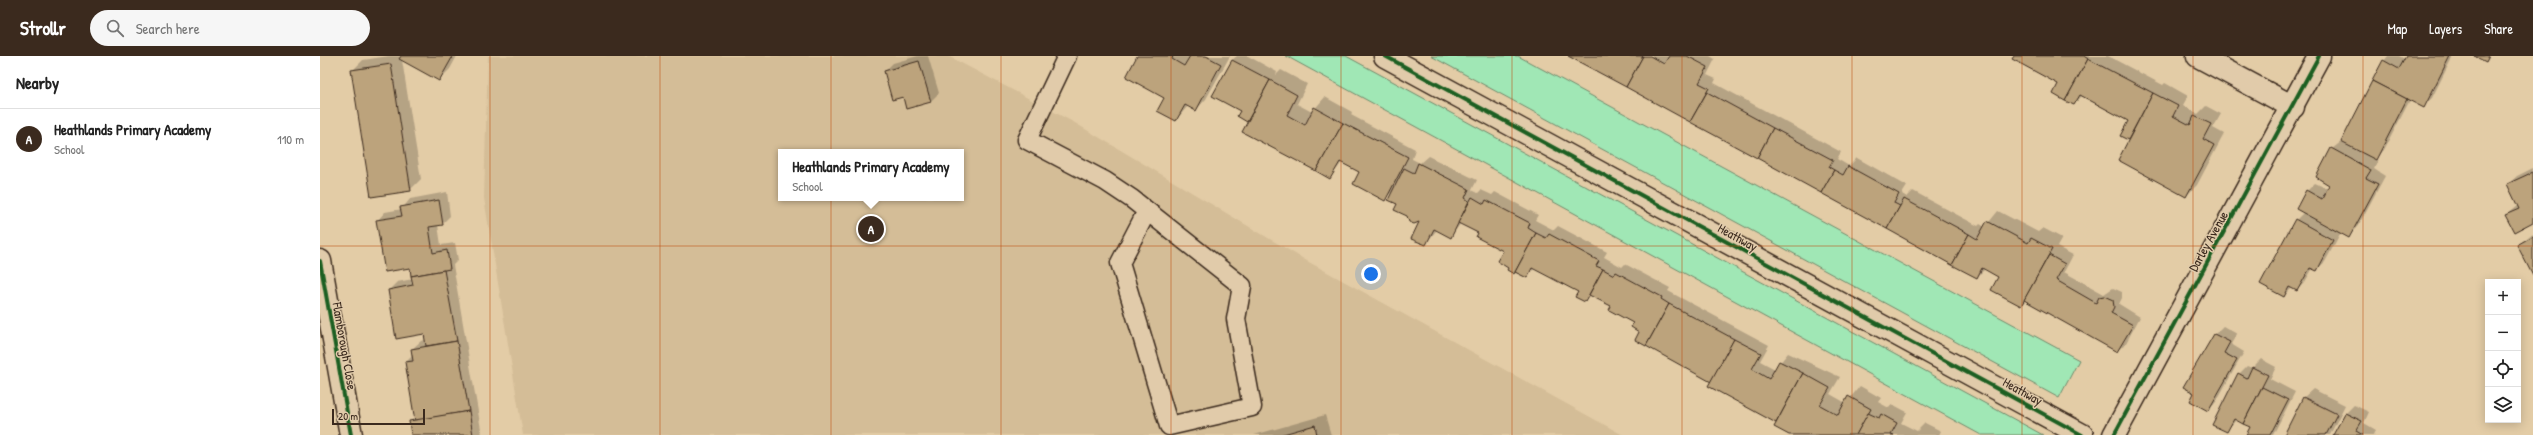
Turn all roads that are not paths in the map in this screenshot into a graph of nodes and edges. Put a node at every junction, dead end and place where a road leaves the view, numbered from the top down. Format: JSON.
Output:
{"nodes":[{"id":1,"x":1067,"y":56,"type":"edge"},
{"id":2,"x":1385,"y":56,"type":"edge"},
{"id":3,"x":2198,"y":56,"type":"edge"},
{"id":4,"x":2319,"y":56,"type":"edge"},
{"id":5,"x":2293,"y":107,"type":"junction"},
{"id":6,"x":1147,"y":211,"type":"junction"},
{"id":7,"x":320,"y":260,"type":"edge"},
{"id":8,"x":350,"y":435,"type":"edge"},
{"id":9,"x":2082,"y":435,"type":"edge"},
{"id":10,"x":2114,"y":435,"type":"edge"}],
"edges":[{"from":1,"to":6,"type":"lane"},
{"from":2,"to":9,"type":"street","name":"Heathway"},
{"from":3,"to":5,"type":"street"},
{"from":4,"to":5,"type":"street","name":"Darley Avenue"},
{"from":5,"to":10,"type":"street","name":"Darley Avenue"},
{"from":6,"to":6,"type":"lane"},
{"from":7,"to":8,"type":"street","name":"Flamborough Close"}]}
